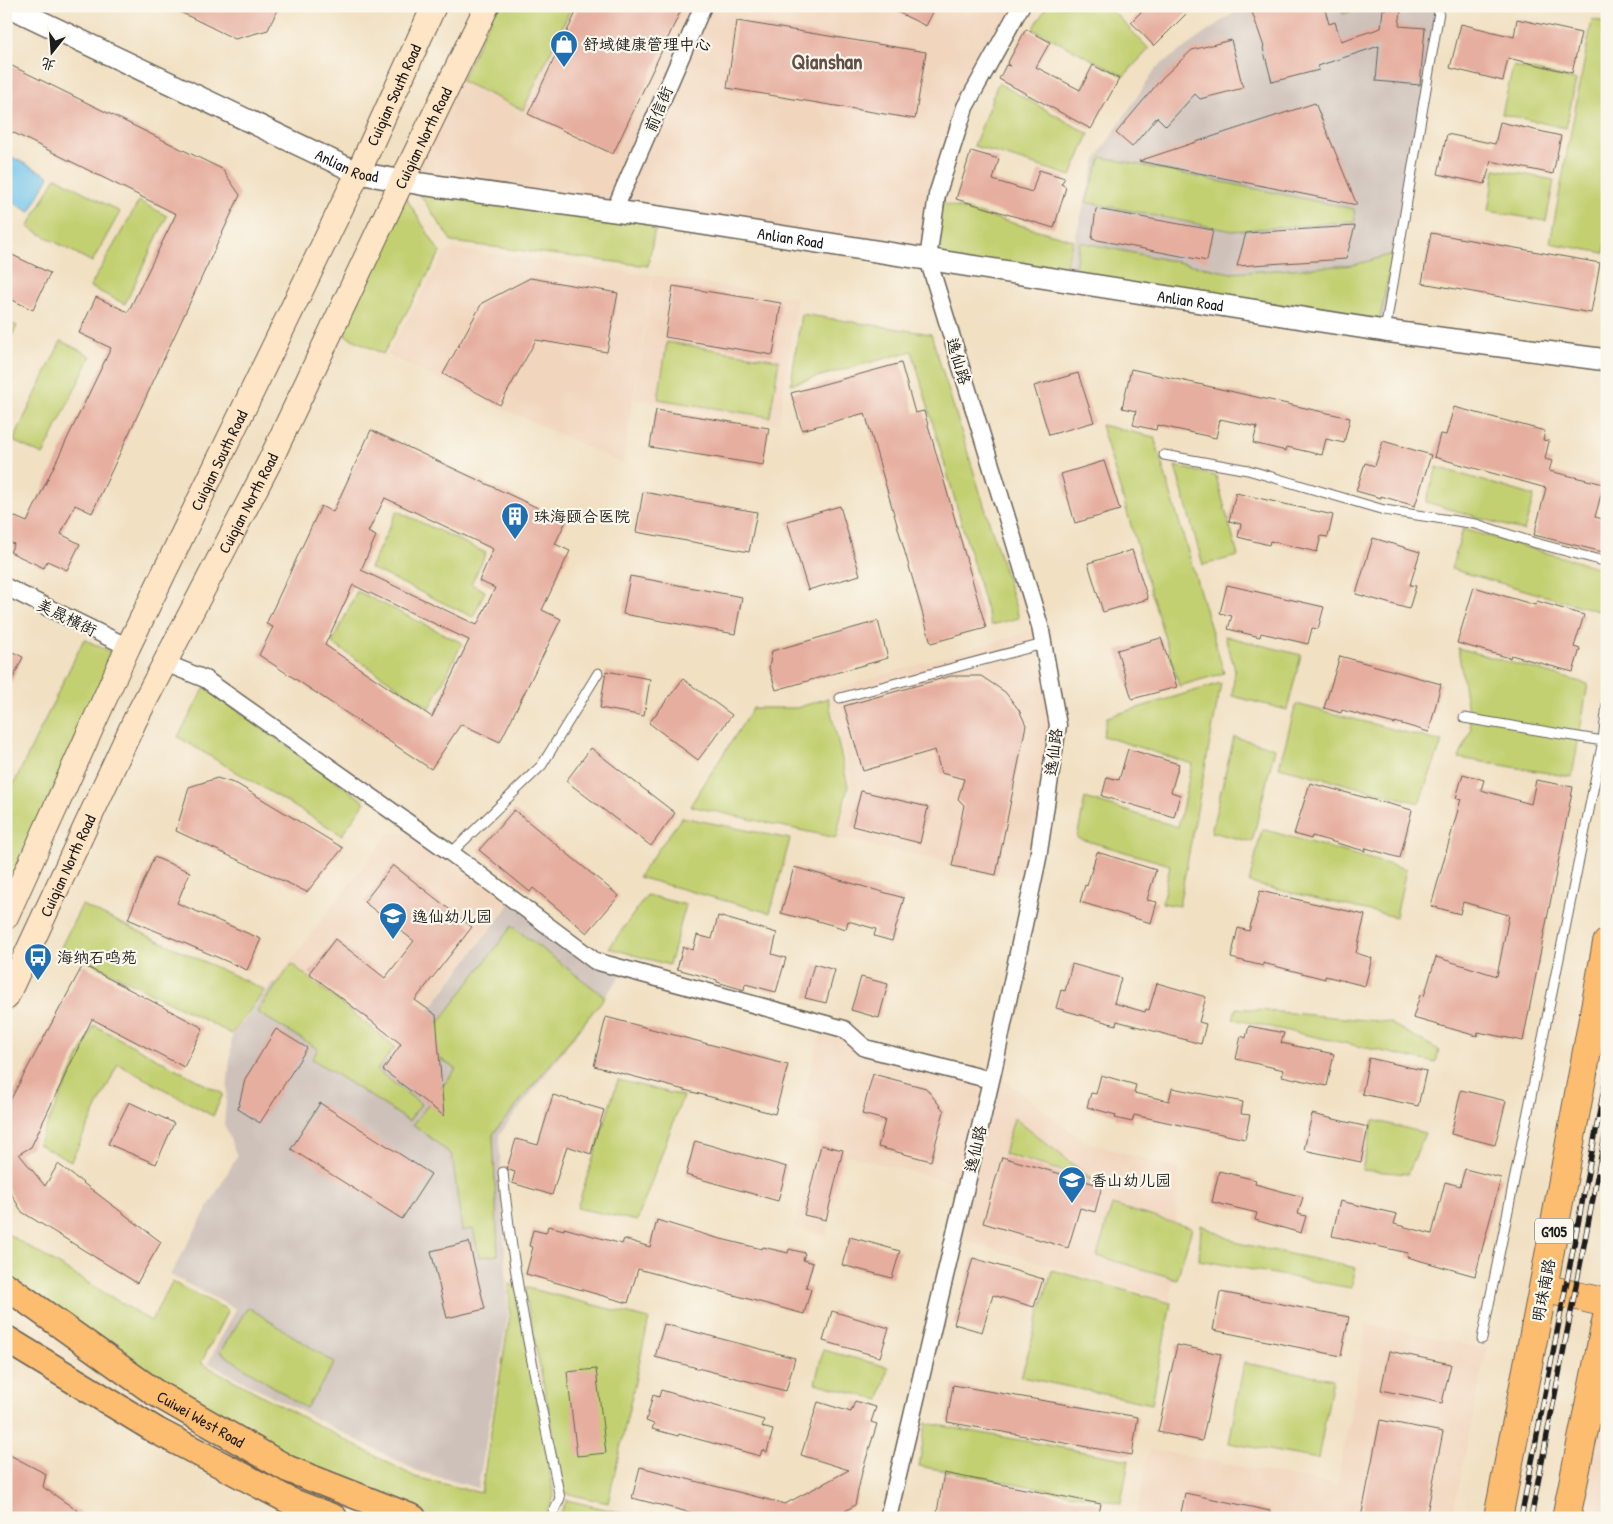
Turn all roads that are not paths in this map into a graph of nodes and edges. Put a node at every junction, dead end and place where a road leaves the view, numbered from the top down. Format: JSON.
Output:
{"nodes":[{"id":1,"x":8,"y":6,"type":"edge"},
{"id":2,"x":434,"y":6,"type":"edge"},
{"id":3,"x":487,"y":6,"type":"edge"},
{"id":4,"x":703,"y":6,"type":"edge"},
{"id":5,"x":1021,"y":6,"type":"edge"},
{"id":6,"x":1440,"y":6,"type":"edge"},
{"id":7,"x":358,"y":173,"type":"junction"},
{"id":8,"x":402,"y":181,"type":"junction"},
{"id":9,"x":614,"y":211,"type":"junction"},
{"id":10,"x":928,"y":259,"type":"junction"},
{"id":11,"x":1385,"y":331,"type":"junction"},
{"id":12,"x":1607,"y":360,"type":"edge"},
{"id":13,"x":1164,"y":455,"type":"dead end"},
{"id":14,"x":1607,"y":562,"type":"edge"},
{"id":15,"x":6,"y":587,"type":"edge"},
{"id":16,"x":1043,"y":644,"type":"junction"},
{"id":17,"x":128,"y":647,"type":"junction"},
{"id":18,"x":165,"y":663,"type":"junction"},
{"id":19,"x":598,"y":673,"type":"dead end"},
{"id":20,"x":840,"y":698,"type":"dead end"},
{"id":21,"x":1607,"y":704,"type":"edge"},
{"id":22,"x":1464,"y":718,"type":"dead end"},
{"id":23,"x":1606,"y":742,"type":"edge"},
{"id":24,"x":451,"y":853,"type":"junction"},
{"id":25,"x":6,"y":917,"type":"edge"},
{"id":26,"x":1607,"y":943,"type":"edge"},
{"id":27,"x":6,"y":998,"type":"edge"},
{"id":28,"x":991,"y":1080,"type":"junction"},
{"id":29,"x":503,"y":1172,"type":"dead end"},
{"id":30,"x":6,"y":1286,"type":"edge"},
{"id":31,"x":1543,"y":1288,"type":"junction"},
{"id":32,"x":1607,"y":1303,"type":"edge"},
{"id":33,"x":38,"y":1308,"type":"junction"},
{"id":34,"x":1607,"y":1318,"type":"edge"},
{"id":35,"x":1482,"y":1339,"type":"dead end"},
{"id":36,"x":11,"y":1342,"type":"edge"},
{"id":37,"x":334,"y":1518,"type":"edge"},
{"id":38,"x":414,"y":1518,"type":"edge"},
{"id":39,"x":551,"y":1518,"type":"edge"},
{"id":40,"x":888,"y":1518,"type":"edge"},
{"id":41,"x":1498,"y":1518,"type":"edge"},
{"id":42,"x":1566,"y":1518,"type":"edge"}],
"edges":[{"from":1,"to":7,"type":"street","name":"Anlian Road"},
{"from":2,"to":7,"type":"main road","name":"Cuiqian South Road"},
{"from":3,"to":8,"type":"main road","name":"Cuiqian North Road"},
{"from":4,"to":9,"type":"street","name":"前信街"},
{"from":5,"to":10,"type":"street","name":"逸仙路"},
{"from":6,"to":11,"type":"lane"},
{"from":7,"to":8,"type":"street","name":"Anlian Road"},
{"from":7,"to":17,"type":"main road","name":"Cuiqian South Road"},
{"from":8,"to":9,"type":"street","name":"Anlian Road"},
{"from":8,"to":18,"type":"main road","name":"Cuiqian North Road"},
{"from":9,"to":10,"type":"street","name":"Anlian Road"},
{"from":10,"to":11,"type":"street","name":"Anlian Road"},
{"from":10,"to":16,"type":"street","name":"逸仙路"},
{"from":11,"to":12,"type":"street","name":"Anlian Road"},
{"from":13,"to":14,"type":"lane"},
{"from":15,"to":17,"type":"street","name":"美晟橫街"},
{"from":16,"to":20,"type":"lane"},
{"from":16,"to":28,"type":"street","name":"逸仙路"},
{"from":17,"to":25,"type":"main road","name":"Cuiqian South Road"},
{"from":18,"to":24,"type":"street"},
{"from":18,"to":27,"type":"main road","name":"Cuiqian North Road"},
{"from":19,"to":24,"type":"lane"},
{"from":21,"to":23,"type":"lane"},
{"from":22,"to":23,"type":"lane"},
{"from":23,"to":35,"type":"lane"},
{"from":24,"to":28,"type":"street"},
{"from":26,"to":31,"type":"highway","name":"明珠南路","number":"G105"},
{"from":28,"to":40,"type":"street","name":"逸仙路"},
{"from":29,"to":39,"type":"lane"},
{"from":30,"to":33,"type":"main road","name":"Cuiwei West Road"},
{"from":31,"to":32,"type":"highway"},
{"from":31,"to":41,"type":"highway","name":"明珠南路","number":"G105"},
{"from":33,"to":36,"type":"main road"},
{"from":33,"to":38,"type":"main road","name":"Cuiwei West Road"},
{"from":34,"to":42,"type":"highway"},
{"from":36,"to":37,"type":"main road","name":"Cuiwei West Road"}]}
